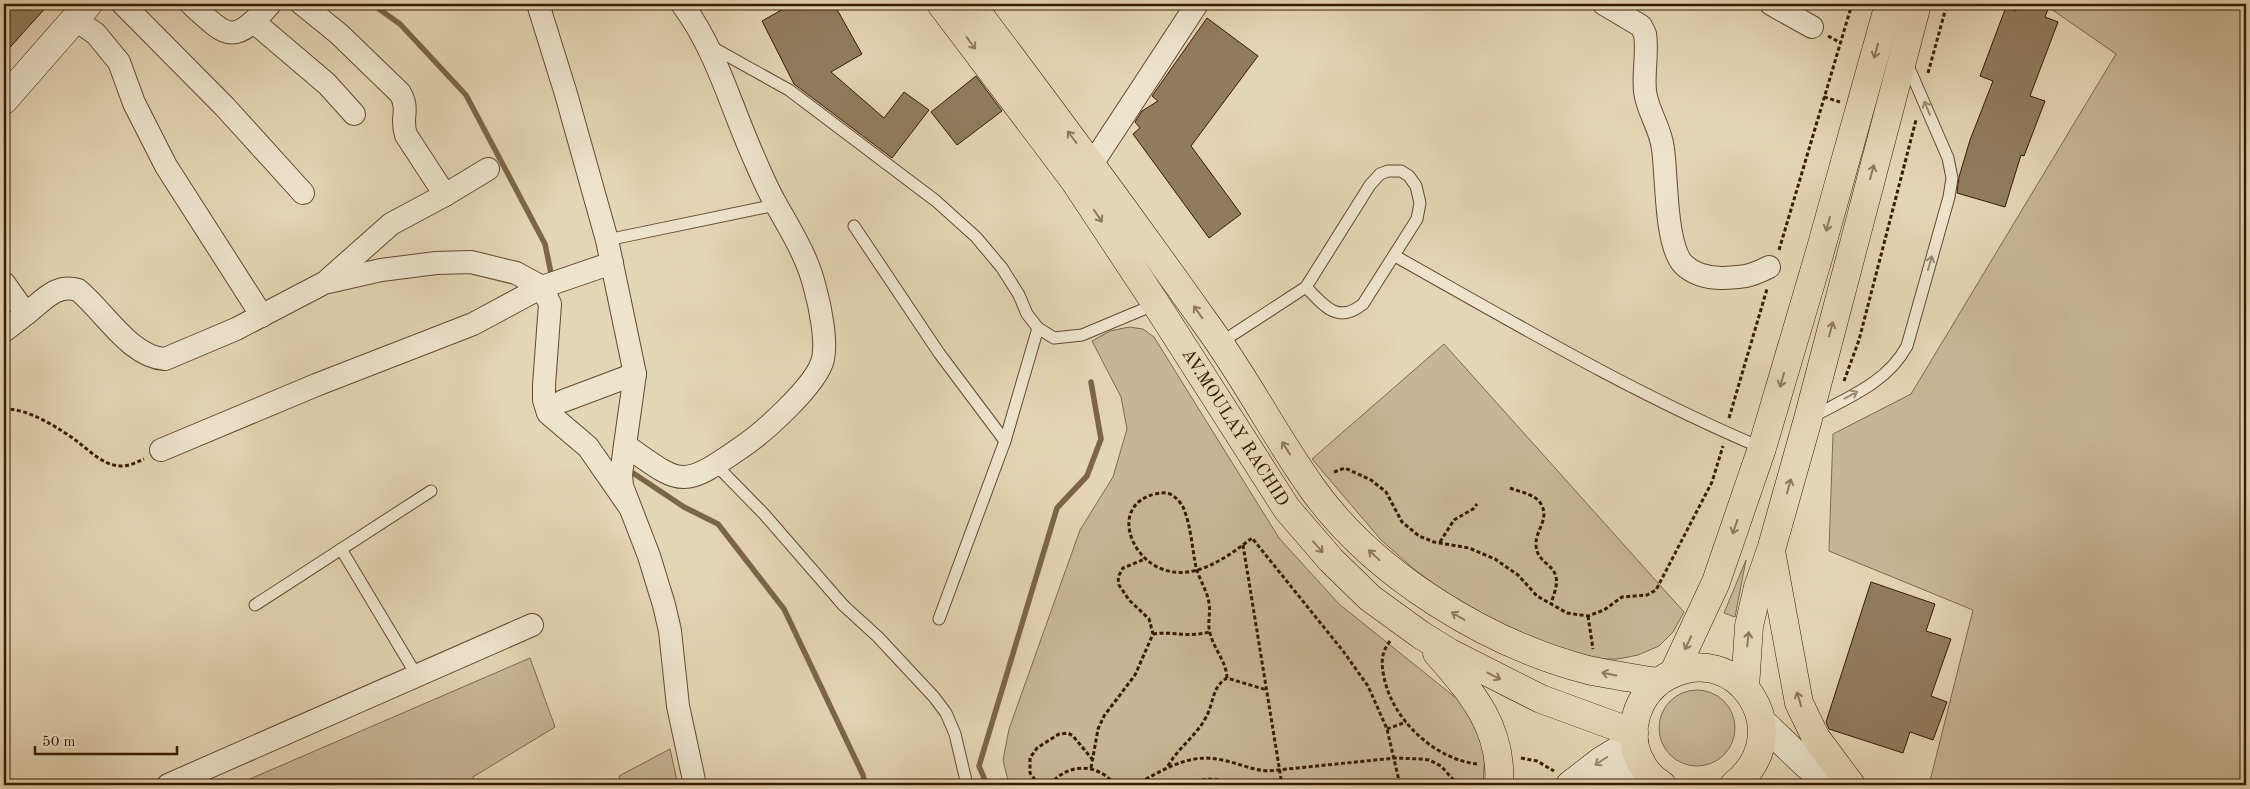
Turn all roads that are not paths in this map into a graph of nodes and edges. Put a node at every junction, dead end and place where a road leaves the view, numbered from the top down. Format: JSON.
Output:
{"nodes":[{"id":1,"x":123,"y":4,"type":"edge"},
{"id":2,"x":191,"y":4,"type":"edge"},
{"id":3,"x":270,"y":4,"type":"edge"},
{"id":4,"x":302,"y":4,"type":"edge"},
{"id":5,"x":538,"y":4,"type":"edge"},
{"id":6,"x":682,"y":4,"type":"edge"},
{"id":7,"x":941,"y":4,"type":"edge"},
{"id":8,"x":971,"y":4,"type":"edge"},
{"id":9,"x":1197,"y":4,"type":"edge"},
{"id":10,"x":1604,"y":4,"type":"edge"},
{"id":11,"x":1771,"y":4,"type":"edge"},
{"id":12,"x":1889,"y":4,"type":"edge"},
{"id":13,"x":1917,"y":4,"type":"edge"},
{"id":14,"x":81,"y":11,"type":"edge"},
{"id":15,"x":254,"y":22,"type":"junction"},
{"id":16,"x":1812,"y":27,"type":"dead end"},
{"id":17,"x":706,"y":44,"type":"junction"},
{"id":18,"x":1903,"y":53,"type":"junction"},
{"id":19,"x":4,"y":100,"type":"edge"},
{"id":20,"x":354,"y":114,"type":"dead end"},
{"id":21,"x":488,"y":169,"type":"dead end"},
{"id":22,"x":1083,"y":172,"type":"junction"},
{"id":23,"x":304,"y":193,"type":"dead end"},
{"id":24,"x":445,"y":195,"type":"junction"},
{"id":25,"x":776,"y":205,"type":"junction"},
{"id":26,"x":854,"y":226,"type":"dead end"},
{"id":27,"x":607,"y":240,"type":"junction"},
{"id":28,"x":1395,"y":256,"type":"junction"},
{"id":29,"x":612,"y":263,"type":"junction"},
{"id":30,"x":1772,"y":269,"type":"road end"},
{"id":31,"x":4,"y":283,"type":"edge"},
{"id":32,"x":324,"y":283,"type":"junction"},
{"id":33,"x":542,"y":287,"type":"junction"},
{"id":34,"x":1306,"y":288,"type":"junction"},
{"id":35,"x":1156,"y":304,"type":"junction"},
{"id":36,"x":26,"y":314,"type":"junction"},
{"id":37,"x":262,"y":316,"type":"junction"},
{"id":38,"x":1038,"y":328,"type":"junction"},
{"id":39,"x":4,"y":331,"type":"edge"},
{"id":40,"x":1220,"y":343,"type":"junction"},
{"id":41,"x":635,"y":374,"type":"junction"},
{"id":42,"x":564,"y":401,"type":"dead end"},
{"id":43,"x":1808,"y":419,"type":"junction"},
{"id":44,"x":1005,"y":441,"type":"junction"},
{"id":45,"x":624,"y":448,"type":"junction"},
{"id":46,"x":1762,"y":448,"type":"junction"},
{"id":47,"x":161,"y":450,"type":"road end"},
{"id":48,"x":716,"y":465,"type":"junction"},
{"id":49,"x":431,"y":491,"type":"dead end"},
{"id":50,"x":629,"y":506,"type":"junction"},
{"id":51,"x":341,"y":549,"type":"junction"},
{"id":52,"x":1771,"y":550,"type":"junction"},
{"id":53,"x":255,"y":605,"type":"dead end"},
{"id":54,"x":939,"y":619,"type":"dead end"},
{"id":55,"x":532,"y":625,"type":"dead end"},
{"id":56,"x":1421,"y":635,"type":"junction"},
{"id":57,"x":417,"y":676,"type":"junction"},
{"id":58,"x":1666,"y":677,"type":"junction"},
{"id":59,"x":1745,"y":688,"type":"junction"},
{"id":60,"x":1762,"y":722,"type":"junction"},
{"id":61,"x":1644,"y":763,"type":"edge"},
{"id":62,"x":1492,"y":775,"type":"edge"},
{"id":63,"x":1563,"y":779,"type":"edge"},
{"id":64,"x":168,"y":785,"type":"edge"},
{"id":65,"x":695,"y":785,"type":"edge"},
{"id":66,"x":967,"y":785,"type":"edge"},
{"id":67,"x":1607,"y":785,"type":"edge"},
{"id":68,"x":1734,"y":785,"type":"edge"},
{"id":69,"x":1834,"y":785,"type":"edge"},
{"id":70,"x":1851,"y":785,"type":"edge"}],
"edges":[{"from":1,"to":23,"type":"street"},
{"from":2,"to":15,"type":"street"},
{"from":3,"to":15,"type":"street"},
{"from":4,"to":24,"type":"street"},
{"from":5,"to":27,"type":"street"},
{"from":6,"to":17,"type":"street"},
{"from":7,"to":22,"type":"main road","name":"AV.MOULAY RACHID","one_way":true},
{"from":22,"to":8,"type":"main road","name":"AV.MOULAY RACHID","one_way":true},
{"from":9,"to":22,"type":"street"},
{"from":10,"to":30,"type":"street"},
{"from":11,"to":16,"type":"street"},
{"from":12,"to":46,"type":"main road","one_way":true},
{"from":13,"to":18,"type":"main road"},
{"from":14,"to":19,"type":"street"},
{"from":14,"to":37,"type":"street"},
{"from":15,"to":20,"type":"street"},
{"from":17,"to":25,"type":"street"},
{"from":17,"to":38,"type":"lane"},
{"from":43,"to":18,"type":"main road","one_way":true},
{"from":43,"to":18,"type":"lane","one_way":true},
{"from":21,"to":24,"type":"street"},
{"from":22,"to":35,"type":"main road","name":"AV.MOULAY RACHID","one_way":true},
{"from":40,"to":22,"type":"main road","name":"AV.MOULAY RACHID","one_way":true},
{"from":24,"to":32,"type":"street"},
{"from":25,"to":27,"type":"lane"},
{"from":25,"to":48,"type":"street"},
{"from":26,"to":44,"type":"lane"},
{"from":27,"to":29,"type":"street"},
{"from":28,"to":34,"type":"lane"},
{"from":28,"to":34,"type":"lane"},
{"from":28,"to":46,"type":"lane"},
{"from":29,"to":33,"type":"street"},
{"from":29,"to":41,"type":"street"},
{"from":31,"to":36,"type":"street"},
{"from":32,"to":33,"type":"street"},
{"from":32,"to":37,"type":"street"},
{"from":33,"to":47,"type":"street"},
{"from":33,"to":50,"type":"street"},
{"from":34,"to":40,"type":"lane"},
{"from":35,"to":38,"type":"lane"},
{"from":35,"to":56,"type":"main road","name":"AV.MOULAY RACHID","one_way":true},
{"from":36,"to":37,"type":"street"},
{"from":36,"to":39,"type":"street"},
{"from":38,"to":44,"type":"lane"},
{"from":58,"to":40,"type":"main road","name":"AV.MOULAY RACHID","one_way":true},
{"from":41,"to":42,"type":"street"},
{"from":41,"to":45,"type":"street"},
{"from":52,"to":43,"type":"main road","one_way":true},
{"from":44,"to":54,"type":"lane"},
{"from":45,"to":48,"type":"street"},
{"from":45,"to":50,"type":"street"},
{"from":46,"to":58,"type":"main road","one_way":true},
{"from":48,"to":66,"type":"lane"},
{"from":49,"to":51,"type":"lane"},
{"from":50,"to":65,"type":"street"},
{"from":51,"to":53,"type":"lane"},
{"from":51,"to":57,"type":"lane"},
{"from":59,"to":52,"type":"main road","one_way":true},
{"from":70,"to":52,"type":"main road","one_way":true},
{"from":55,"to":57,"type":"street"},
{"from":56,"to":61,"type":"main road","name":"AV.MOULAY RACHID","one_way":true},
{"from":56,"to":62,"type":"main road"},
{"from":57,"to":64,"type":"street"},
{"from":58,"to":59,"type":"main road","name":"AV.MOULAY RACHID"},
{"from":58,"to":61,"type":"main road"},
{"from":59,"to":60,"type":"main road"},
{"from":60,"to":68,"type":"main road"},
{"from":60,"to":69,"type":"street"},
{"from":61,"to":63,"type":"street","one_way":true},
{"from":61,"to":67,"type":"street"}]}
